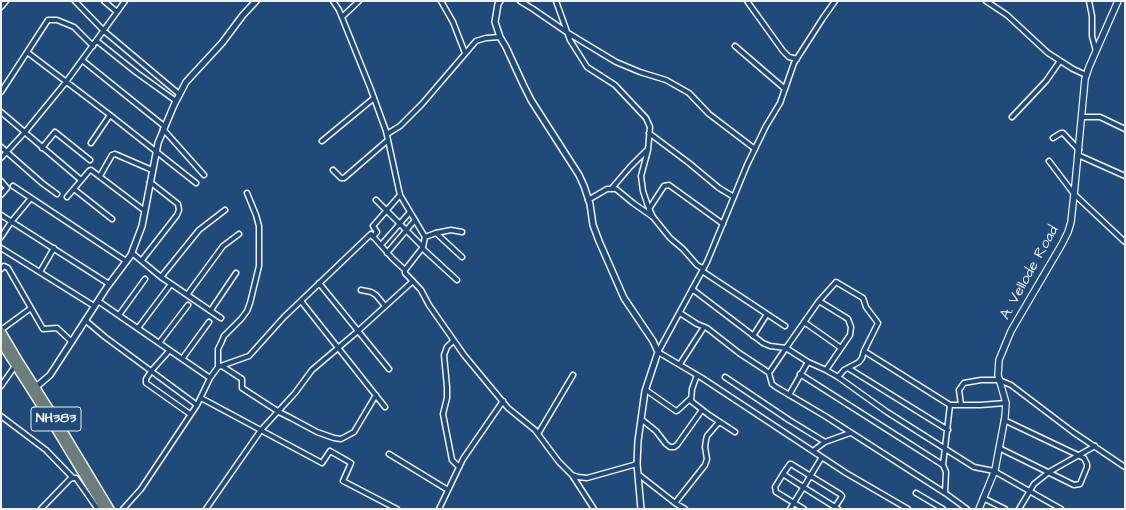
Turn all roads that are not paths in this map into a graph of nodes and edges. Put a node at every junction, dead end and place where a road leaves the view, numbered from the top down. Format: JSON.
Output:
{"nodes":[{"id":1,"x":6,"y":1,"type":"edge"},
{"id":2,"x":75,"y":1,"type":"edge"},
{"id":3,"x":104,"y":1,"type":"edge"},
{"id":4,"x":125,"y":1,"type":"edge"},
{"id":5,"x":256,"y":1,"type":"edge"},
{"id":6,"x":333,"y":1,"type":"edge"},
{"id":7,"x":358,"y":1,"type":"edge"},
{"id":8,"x":441,"y":1,"type":"edge"},
{"id":9,"x":500,"y":1,"type":"edge"},
{"id":10,"x":520,"y":1,"type":"edge"},
{"id":11,"x":556,"y":1,"type":"edge"},
{"id":12,"x":747,"y":1,"type":"edge"},
{"id":13,"x":835,"y":1,"type":"edge"},
{"id":14,"x":986,"y":1,"type":"edge"},
{"id":15,"x":1089,"y":1,"type":"edge"},
{"id":16,"x":1118,"y":1,"type":"edge"},
{"id":17,"x":1,"y":7,"type":"edge"},
{"id":18,"x":117,"y":12,"type":"junction"},
{"id":19,"x":342,"y":17,"type":"junction"},
{"id":20,"x":104,"y":31,"type":"junction"},
{"id":21,"x":568,"y":33,"type":"junction"},
{"id":22,"x":500,"y":37,"type":"junction"},
{"id":23,"x":97,"y":41,"type":"junction"},
{"id":24,"x":94,"y":46,"type":"junction"},
{"id":25,"x":735,"y":46,"type":"dead end"},
{"id":26,"x":27,"y":52,"type":"junction"},
{"id":27,"x":1096,"y":52,"type":"junction"},
{"id":28,"x":466,"y":53,"type":"junction"},
{"id":29,"x":797,"y":59,"type":"junction"},
{"id":30,"x":82,"y":60,"type":"junction"},
{"id":31,"x":1060,"y":60,"type":"junction"},
{"id":32,"x":1086,"y":75,"type":"junction"},
{"id":33,"x":66,"y":82,"type":"junction"},
{"id":34,"x":785,"y":89,"type":"junction"},
{"id":35,"x":1,"y":92,"type":"edge"},
{"id":36,"x":179,"y":94,"type":"junction"},
{"id":37,"x":374,"y":98,"type":"junction"},
{"id":38,"x":176,"y":101,"type":"junction"},
{"id":39,"x":1,"y":112,"type":"edge"},
{"id":40,"x":110,"y":115,"type":"junction"},
{"id":41,"x":1012,"y":117,"type":"dead end"},
{"id":42,"x":1082,"y":117,"type":"junction"},
{"id":43,"x":164,"y":128,"type":"junction"},
{"id":44,"x":1125,"y":129,"type":"edge"},
{"id":45,"x":25,"y":132,"type":"junction"},
{"id":46,"x":649,"y":133,"type":"junction"},
{"id":47,"x":387,"y":134,"type":"junction"},
{"id":48,"x":1053,"y":138,"type":"dead end"},
{"id":49,"x":388,"y":140,"type":"junction"},
{"id":50,"x":322,"y":141,"type":"dead end"},
{"id":51,"x":90,"y":143,"type":"dead end"},
{"id":52,"x":1,"y":148,"type":"edge"},
{"id":53,"x":42,"y":148,"type":"junction"},
{"id":54,"x":755,"y":149,"type":"junction"},
{"id":55,"x":648,"y":150,"type":"junction"},
{"id":56,"x":6,"y":152,"type":"junction"},
{"id":57,"x":156,"y":152,"type":"junction"},
{"id":58,"x":1079,"y":153,"type":"junction"},
{"id":59,"x":1,"y":158,"type":"edge"},
{"id":60,"x":90,"y":160,"type":"dead end"},
{"id":61,"x":1049,"y":161,"type":"dead end"},
{"id":62,"x":152,"y":170,"type":"junction"},
{"id":63,"x":333,"y":170,"type":"dead end"},
{"id":64,"x":204,"y":175,"type":"dead end"},
{"id":65,"x":100,"y":176,"type":"junction"},
{"id":66,"x":1125,"y":176,"type":"edge"},
{"id":67,"x":81,"y":180,"type":"junction"},
{"id":68,"x":1,"y":181,"type":"edge"},
{"id":69,"x":150,"y":182,"type":"junction"},
{"id":70,"x":196,"y":183,"type":"dead end"},
{"id":71,"x":13,"y":186,"type":"dead end"},
{"id":72,"x":612,"y":188,"type":"junction"},
{"id":73,"x":74,"y":189,"type":"junction"},
{"id":74,"x":247,"y":193,"type":"dead end"},
{"id":75,"x":57,"y":194,"type":"dead end"},
{"id":76,"x":1074,"y":194,"type":"junction"},
{"id":77,"x":1,"y":195,"type":"edge"},
{"id":78,"x":400,"y":195,"type":"junction"},
{"id":79,"x":734,"y":197,"type":"junction"},
{"id":80,"x":31,"y":198,"type":"junction"},
{"id":81,"x":67,"y":198,"type":"dead end"},
{"id":82,"x":376,"y":200,"type":"dead end"},
{"id":83,"x":588,"y":200,"type":"junction"},
{"id":84,"x":649,"y":209,"type":"junction"},
{"id":85,"x":225,"y":210,"type":"dead end"},
{"id":86,"x":145,"y":211,"type":"junction"},
{"id":87,"x":387,"y":211,"type":"junction"},
{"id":88,"x":410,"y":212,"type":"junction"},
{"id":89,"x":1,"y":215,"type":"edge"},
{"id":90,"x":653,"y":217,"type":"junction"},
{"id":91,"x":112,"y":219,"type":"dead end"},
{"id":92,"x":415,"y":220,"type":"junction"},
{"id":93,"x":11,"y":222,"type":"junction"},
{"id":94,"x":400,"y":224,"type":"junction"},
{"id":95,"x":723,"y":224,"type":"junction"},
{"id":96,"x":406,"y":230,"type":"junction"},
{"id":97,"x":462,"y":232,"type":"dead end"},
{"id":98,"x":436,"y":233,"type":"junction"},
{"id":99,"x":239,"y":234,"type":"dead end"},
{"id":100,"x":1,"y":237,"type":"edge"},
{"id":101,"x":373,"y":237,"type":"junction"},
{"id":102,"x":425,"y":237,"type":"junction"},
{"id":103,"x":1125,"y":242,"type":"edge"},
{"id":104,"x":381,"y":245,"type":"junction"},
{"id":105,"x":422,"y":247,"type":"junction"},
{"id":106,"x":1,"y":248,"type":"edge"},
{"id":107,"x":54,"y":248,"type":"junction"},
{"id":108,"x":132,"y":253,"type":"junction"},
{"id":109,"x":387,"y":253,"type":"junction"},
{"id":110,"x":462,"y":257,"type":"dead end"},
{"id":111,"x":142,"y":260,"type":"junction"},
{"id":112,"x":126,"y":262,"type":"junction"},
{"id":113,"x":1,"y":269,"type":"edge"},
{"id":114,"x":703,"y":269,"type":"junction"},
{"id":115,"x":405,"y":270,"type":"junction"},
{"id":116,"x":40,"y":272,"type":"junction"},
{"id":117,"x":236,"y":273,"type":"dead end"},
{"id":118,"x":162,"y":277,"type":"junction"},
{"id":119,"x":145,"y":279,"type":"dead end"},
{"id":120,"x":413,"y":280,"type":"junction"},
{"id":121,"x":457,"y":280,"type":"dead end"},
{"id":122,"x":319,"y":283,"type":"junction"},
{"id":123,"x":109,"y":284,"type":"junction"},
{"id":124,"x":171,"y":284,"type":"junction"},
{"id":125,"x":692,"y":289,"type":"junction"},
{"id":126,"x":361,"y":290,"type":"dead end"},
{"id":127,"x":187,"y":295,"type":"junction"},
{"id":128,"x":98,"y":300,"type":"junction"},
{"id":129,"x":301,"y":301,"type":"junction"},
{"id":130,"x":819,"y":301,"type":"junction"},
{"id":131,"x":94,"y":306,"type":"junction"},
{"id":132,"x":188,"y":306,"type":"dead end"},
{"id":133,"x":385,"y":306,"type":"junction"},
{"id":134,"x":31,"y":308,"type":"junction"},
{"id":135,"x":211,"y":310,"type":"junction"},
{"id":136,"x":680,"y":313,"type":"junction"},
{"id":137,"x":767,"y":314,"type":"junction"},
{"id":138,"x":119,"y":315,"type":"junction"},
{"id":139,"x":221,"y":318,"type":"dead end"},
{"id":140,"x":85,"y":320,"type":"junction"},
{"id":141,"x":209,"y":322,"type":"dead end"},
{"id":142,"x":804,"y":322,"type":"junction"},
{"id":143,"x":786,"y":326,"type":"dead end"},
{"id":144,"x":704,"y":327,"type":"junction"},
{"id":145,"x":138,"y":328,"type":"junction"},
{"id":146,"x":1,"y":330,"type":"edge"},
{"id":147,"x":358,"y":331,"type":"junction"},
{"id":148,"x":753,"y":336,"type":"junction"},
{"id":149,"x":453,"y":341,"type":"junction"},
{"id":150,"x":72,"y":342,"type":"junction"},
{"id":151,"x":1,"y":343,"type":"edge"},
{"id":152,"x":159,"y":343,"type":"junction"},
{"id":153,"x":338,"y":348,"type":"junction"},
{"id":154,"x":786,"y":348,"type":"junction"},
{"id":155,"x":841,"y":348,"type":"junction"},
{"id":156,"x":169,"y":351,"type":"junction"},
{"id":157,"x":864,"y":351,"type":"junction"},
{"id":158,"x":658,"y":352,"type":"junction"},
{"id":159,"x":182,"y":359,"type":"junction"},
{"id":160,"x":808,"y":362,"type":"junction"},
{"id":161,"x":680,"y":364,"type":"junction"},
{"id":162,"x":15,"y":366,"type":"junction"},
{"id":163,"x":220,"y":366,"type":"junction"},
{"id":164,"x":848,"y":368,"type":"junction"},
{"id":165,"x":389,"y":369,"type":"dead end"},
{"id":166,"x":152,"y":370,"type":"junction"},
{"id":167,"x":826,"y":370,"type":"junction"},
{"id":168,"x":769,"y":373,"type":"junction"},
{"id":169,"x":800,"y":374,"type":"junction"},
{"id":170,"x":573,"y":375,"type":"dead end"},
{"id":171,"x":697,"y":375,"type":"junction"},
{"id":172,"x":726,"y":377,"type":"dead end"},
{"id":173,"x":838,"y":377,"type":"junction"},
{"id":174,"x":210,"y":378,"type":"junction"},
{"id":175,"x":999,"y":380,"type":"junction"},
{"id":176,"x":1,"y":386,"type":"edge"},
{"id":177,"x":36,"y":387,"type":"junction"},
{"id":178,"x":646,"y":390,"type":"junction"},
{"id":179,"x":376,"y":395,"type":"junction"},
{"id":180,"x":789,"y":395,"type":"junction"},
{"id":181,"x":39,"y":397,"type":"junction"},
{"id":182,"x":201,"y":398,"type":"junction"},
{"id":183,"x":691,"y":398,"type":"junction"},
{"id":184,"x":503,"y":401,"type":"junction"},
{"id":185,"x":1006,"y":403,"type":"junction"},
{"id":186,"x":197,"y":405,"type":"junction"},
{"id":187,"x":950,"y":405,"type":"junction"},
{"id":188,"x":960,"y":405,"type":"junction"},
{"id":189,"x":385,"y":407,"type":"dead end"},
{"id":190,"x":702,"y":410,"type":"junction"},
{"id":191,"x":279,"y":412,"type":"junction"},
{"id":192,"x":190,"y":414,"type":"junction"},
{"id":193,"x":1,"y":416,"type":"edge"},
{"id":194,"x":641,"y":419,"type":"junction"},
{"id":195,"x":1004,"y":420,"type":"junction"},
{"id":196,"x":719,"y":422,"type":"junction"},
{"id":197,"x":261,"y":430,"type":"junction"},
{"id":198,"x":948,"y":430,"type":"junction"},
{"id":199,"x":734,"y":432,"type":"dead end"},
{"id":200,"x":850,"y":433,"type":"junction"},
{"id":201,"x":538,"y":434,"type":"junction"},
{"id":202,"x":825,"y":442,"type":"junction"},
{"id":203,"x":1095,"y":446,"type":"junction"},
{"id":204,"x":945,"y":448,"type":"junction"},
{"id":205,"x":1000,"y":448,"type":"junction"},
{"id":206,"x":813,"y":451,"type":"junction"},
{"id":207,"x":389,"y":454,"type":"dead end"},
{"id":208,"x":1078,"y":455,"type":"junction"},
{"id":209,"x":822,"y":457,"type":"junction"},
{"id":210,"x":637,"y":464,"type":"junction"},
{"id":211,"x":943,"y":465,"type":"junction"},
{"id":212,"x":459,"y":467,"type":"junction"},
{"id":213,"x":1125,"y":467,"type":"edge"},
{"id":214,"x":994,"y":471,"type":"junction"},
{"id":215,"x":1049,"y":472,"type":"junction"},
{"id":216,"x":638,"y":474,"type":"junction"},
{"id":217,"x":783,"y":474,"type":"junction"},
{"id":218,"x":572,"y":475,"type":"junction"},
{"id":219,"x":810,"y":475,"type":"junction"},
{"id":220,"x":73,"y":478,"type":"junction"},
{"id":221,"x":803,"y":487,"type":"junction"},
{"id":222,"x":448,"y":490,"type":"junction"},
{"id":223,"x":945,"y":492,"type":"junction"},
{"id":224,"x":1030,"y":492,"type":"junction"},
{"id":225,"x":916,"y":493,"type":"dead end"},
{"id":226,"x":984,"y":498,"type":"junction"},
{"id":227,"x":794,"y":502,"type":"junction"},
{"id":228,"x":675,"y":504,"type":"junction"},
{"id":229,"x":101,"y":506,"type":"edge"},
{"id":230,"x":837,"y":508,"type":"edge"},
{"id":231,"x":41,"y":509,"type":"edge"},
{"id":232,"x":110,"y":509,"type":"edge"},
{"id":233,"x":123,"y":509,"type":"edge"},
{"id":234,"x":206,"y":509,"type":"edge"},
{"id":235,"x":397,"y":509,"type":"edge"},
{"id":236,"x":438,"y":509,"type":"edge"},
{"id":237,"x":594,"y":509,"type":"edge"},
{"id":238,"x":641,"y":509,"type":"edge"},
{"id":239,"x":685,"y":509,"type":"edge"},
{"id":240,"x":790,"y":509,"type":"edge"},
{"id":241,"x":804,"y":509,"type":"edge"},
{"id":242,"x":908,"y":509,"type":"edge"},
{"id":243,"x":943,"y":509,"type":"edge"},
{"id":244,"x":967,"y":509,"type":"edge"},
{"id":245,"x":979,"y":509,"type":"edge"},
{"id":246,"x":1005,"y":509,"type":"edge"},
{"id":247,"x":1019,"y":509,"type":"edge"},
{"id":248,"x":1061,"y":509,"type":"edge"}],
"edges":[{"from":1,"to":17,"type":"street"},
{"from":2,"to":20,"type":"street"},
{"from":3,"to":18,"type":"street"},
{"from":4,"to":18,"type":"street"},
{"from":5,"to":36,"type":"street"},
{"from":6,"to":19,"type":"street"},
{"from":7,"to":19,"type":"street"},
{"from":8,"to":28,"type":"street"},
{"from":9,"to":22,"type":"street"},
{"from":10,"to":21,"type":"street"},
{"from":11,"to":21,"type":"street"},
{"from":12,"to":29,"type":"street"},
{"from":13,"to":29,"type":"street"},
{"from":14,"to":31,"type":"street"},
{"from":15,"to":27,"type":"street"},
{"from":16,"to":27,"type":"main road","name":"A. Vellode Road"},
{"from":18,"to":20,"type":"street"},
{"from":19,"to":37,"type":"street"},
{"from":20,"to":23,"type":"street"},
{"from":20,"to":36,"type":"street"},
{"from":21,"to":46,"type":"street"},
{"from":21,"to":54,"type":"street"},
{"from":22,"to":28,"type":"street"},
{"from":22,"to":83,"type":"street"},
{"from":23,"to":24,"type":"street"},
{"from":23,"to":38,"type":"street"},
{"from":24,"to":26,"type":"street"},
{"from":24,"to":30,"type":"street"},
{"from":25,"to":34,"type":"street"},
{"from":26,"to":33,"type":"street"},
{"from":26,"to":35,"type":"street"},
{"from":27,"to":32,"type":"main road","name":"A. Vellode Road"},
{"from":28,"to":47,"type":"street"},
{"from":29,"to":34,"type":"street"},
{"from":30,"to":33,"type":"street"},
{"from":30,"to":43,"type":"street"},
{"from":31,"to":32,"type":"street"},
{"from":31,"to":41,"type":"street"},
{"from":32,"to":42,"type":"main road","name":"A. Vellode Road"},
{"from":33,"to":40,"type":"street"},
{"from":33,"to":45,"type":"street"},
{"from":34,"to":54,"type":"street"},
{"from":36,"to":38,"type":"street"},
{"from":37,"to":47,"type":"street"},
{"from":37,"to":50,"type":"street"},
{"from":38,"to":43,"type":"street"},
{"from":39,"to":45,"type":"street"},
{"from":40,"to":51,"type":"street"},
{"from":40,"to":57,"type":"street"},
{"from":42,"to":44,"type":"street"},
{"from":42,"to":58,"type":"main road","name":"A. Vellode Road"},
{"from":43,"to":57,"type":"street"},
{"from":43,"to":64,"type":"street"},
{"from":45,"to":53,"type":"street"},
{"from":45,"to":56,"type":"street"},
{"from":46,"to":55,"type":"street"},
{"from":46,"to":79,"type":"street"},
{"from":47,"to":49,"type":"street"},
{"from":48,"to":58,"type":"street"},
{"from":49,"to":63,"type":"street"},
{"from":49,"to":78,"type":"street"},
{"from":52,"to":56,"type":"street"},
{"from":53,"to":60,"type":"street"},
{"from":53,"to":67,"type":"street"},
{"from":54,"to":79,"type":"street"},
{"from":55,"to":72,"type":"street"},
{"from":55,"to":84,"type":"street"},
{"from":56,"to":59,"type":"street"},
{"from":56,"to":75,"type":"street"},
{"from":57,"to":62,"type":"street"},
{"from":57,"to":70,"type":"street"},
{"from":58,"to":66,"type":"street"},
{"from":58,"to":76,"type":"main road","name":"A. Vellode Road"},
{"from":61,"to":76,"type":"street"},
{"from":62,"to":65,"type":"street"},
{"from":62,"to":69,"type":"street"},
{"from":65,"to":67,"type":"street"},
{"from":65,"to":86,"type":"street"},
{"from":67,"to":73,"type":"street"},
{"from":68,"to":77,"type":"street"},
{"from":69,"to":86,"type":"street"},
{"from":69,"to":111,"type":"street"},
{"from":71,"to":80,"type":"street"},
{"from":72,"to":83,"type":"street"},
{"from":72,"to":90,"type":"street"},
{"from":73,"to":81,"type":"street"},
{"from":73,"to":91,"type":"street"},
{"from":74,"to":163,"type":"street"},
{"from":76,"to":103,"type":"street"},
{"from":76,"to":175,"type":"main road","name":"A. Vellode Road"},
{"from":78,"to":87,"type":"street"},
{"from":78,"to":88,"type":"street"},
{"from":79,"to":95,"type":"street"},
{"from":80,"to":93,"type":"street"},
{"from":80,"to":112,"type":"street"},
{"from":82,"to":87,"type":"street"},
{"from":83,"to":158,"type":"street"},
{"from":84,"to":90,"type":"street"},
{"from":84,"to":95,"type":"street"},
{"from":85,"to":118,"type":"street"},
{"from":86,"to":108,"type":"street"},
{"from":87,"to":94,"type":"street"},
{"from":87,"to":101,"type":"street"},
{"from":88,"to":92,"type":"street"},
{"from":88,"to":94,"type":"street"},
{"from":89,"to":93,"type":"street"},
{"from":90,"to":114,"type":"street"},
{"from":92,"to":96,"type":"street"},
{"from":92,"to":102,"type":"street"},
{"from":93,"to":100,"type":"street"},
{"from":93,"to":107,"type":"street"},
{"from":94,"to":96,"type":"street"},
{"from":94,"to":104,"type":"street"},
{"from":95,"to":114,"type":"street"},
{"from":96,"to":105,"type":"street"},
{"from":96,"to":109,"type":"street"},
{"from":97,"to":98,"type":"street"},
{"from":98,"to":102,"type":"street"},
{"from":98,"to":110,"type":"street"},
{"from":99,"to":127,"type":"street"},
{"from":101,"to":104,"type":"street"},
{"from":101,"to":122,"type":"street"},
{"from":102,"to":105,"type":"street"},
{"from":104,"to":109,"type":"street"},
{"from":105,"to":115,"type":"street"},
{"from":105,"to":121,"type":"street"},
{"from":106,"to":116,"type":"street"},
{"from":107,"to":116,"type":"street"},
{"from":107,"to":123,"type":"street"},
{"from":108,"to":111,"type":"street"},
{"from":108,"to":112,"type":"street"},
{"from":109,"to":115,"type":"street"},
{"from":111,"to":118,"type":"street"},
{"from":112,"to":123,"type":"street"},
{"from":113,"to":134,"type":"street"},
{"from":114,"to":125,"type":"street"},
{"from":114,"to":137,"type":"street"},
{"from":115,"to":120,"type":"street"},
{"from":116,"to":131,"type":"street"},
{"from":117,"to":135,"type":"street"},
{"from":118,"to":124,"type":"street"},
{"from":119,"to":138,"type":"street"},
{"from":120,"to":133,"type":"street"},
{"from":120,"to":149,"type":"street"},
{"from":122,"to":129,"type":"street"},
{"from":122,"to":147,"type":"street"},
{"from":123,"to":128,"type":"street"},
{"from":124,"to":127,"type":"street"},
{"from":124,"to":145,"type":"street"},
{"from":125,"to":136,"type":"street"},
{"from":125,"to":148,"type":"street"},
{"from":126,"to":133,"type":"street"},
{"from":127,"to":135,"type":"street"},
{"from":128,"to":131,"type":"street"},
{"from":128,"to":138,"type":"street"},
{"from":129,"to":153,"type":"street"},
{"from":129,"to":163,"type":"street"},
{"from":130,"to":142,"type":"street"},
{"from":130,"to":155,"type":"street"},
{"from":130,"to":157,"type":"street"},
{"from":131,"to":140,"type":"street"},
{"from":132,"to":152,"type":"street"},
{"from":133,"to":147,"type":"street"},
{"from":134,"to":146,"type":"street"},
{"from":134,"to":150,"type":"street"},
{"from":135,"to":139,"type":"street"},
{"from":136,"to":144,"type":"street"},
{"from":136,"to":158,"type":"street"},
{"from":137,"to":143,"type":"street"},
{"from":137,"to":148,"type":"street"},
{"from":138,"to":145,"type":"street"},
{"from":140,"to":150,"type":"street"},
{"from":140,"to":166,"type":"street"},
{"from":141,"to":159,"type":"street"},
{"from":142,"to":154,"type":"street"},
{"from":142,"to":155,"type":"street"},
{"from":144,"to":161,"type":"street"},
{"from":144,"to":168,"type":"street"},
{"from":145,"to":152,"type":"street"},
{"from":146,"to":177,"type":"highway","number":"NH383"},
{"from":147,"to":153,"type":"street"},
{"from":147,"to":165,"type":"street"},
{"from":148,"to":154,"type":"street"},
{"from":149,"to":184,"type":"street"},
{"from":149,"to":212,"type":"street"},
{"from":150,"to":177,"type":"street"},
{"from":151,"to":162,"type":"highway","number":"NH383"},
{"from":152,"to":156,"type":"street"},
{"from":153,"to":179,"type":"street"},
{"from":153,"to":191,"type":"street"},
{"from":154,"to":160,"type":"street"},
{"from":154,"to":168,"type":"street"},
{"from":155,"to":167,"type":"street"},
{"from":156,"to":159,"type":"street"},
{"from":156,"to":166,"type":"street"},
{"from":157,"to":164,"type":"street"},
{"from":157,"to":187,"type":"street"},
{"from":158,"to":161,"type":"street"},
{"from":158,"to":178,"type":"street"},
{"from":159,"to":174,"type":"street"},
{"from":160,"to":167,"type":"street"},
{"from":160,"to":169,"type":"street"},
{"from":161,"to":171,"type":"street"},
{"from":162,"to":176,"type":"street"},
{"from":162,"to":181,"type":"highway","number":"NH383"},
{"from":163,"to":174,"type":"street"},
{"from":163,"to":191,"type":"street"},
{"from":164,"to":173,"type":"street"},
{"from":164,"to":198,"type":"street"},
{"from":166,"to":186,"type":"street"},
{"from":166,"to":192,"type":"street"},
{"from":167,"to":173,"type":"street"},
{"from":168,"to":180,"type":"street"},
{"from":169,"to":180,"type":"street"},
{"from":169,"to":211,"type":"street"},
{"from":170,"to":201,"type":"street"},
{"from":171,"to":183,"type":"street"},
{"from":171,"to":206,"type":"street"},
{"from":172,"to":202,"type":"street"},
{"from":173,"to":204,"type":"street"},
{"from":174,"to":182,"type":"street"},
{"from":175,"to":185,"type":"main road","name":"A. Vellode Road"},
{"from":175,"to":188,"type":"street"},
{"from":175,"to":203,"type":"street"},
{"from":177,"to":181,"type":"highway","number":"NH383"},
{"from":178,"to":183,"type":"street"},
{"from":178,"to":194,"type":"street"},
{"from":179,"to":189,"type":"street"},
{"from":179,"to":191,"type":"street"},
{"from":180,"to":200,"type":"street"},
{"from":181,"to":229,"type":"highway","number":"NH383"},
{"from":182,"to":186,"type":"street"},
{"from":182,"to":197,"type":"street"},
{"from":183,"to":190,"type":"street"},
{"from":184,"to":201,"type":"street"},
{"from":184,"to":212,"type":"street"},
{"from":185,"to":188,"type":"street"},
{"from":185,"to":195,"type":"main road","name":"A. Vellode Road"},
{"from":186,"to":192,"type":"street"},
{"from":187,"to":188,"type":"street"},
{"from":187,"to":198,"type":"street"},
{"from":190,"to":194,"type":"street"},
{"from":190,"to":196,"type":"street"},
{"from":191,"to":197,"type":"street"},
{"from":192,"to":233,"type":"street"},
{"from":193,"to":220,"type":"street"},
{"from":194,"to":210,"type":"street"},
{"from":195,"to":205,"type":"main road","name":"A. Vellode Road"},
{"from":195,"to":208,"type":"street"},
{"from":196,"to":199,"type":"street"},
{"from":196,"to":228,"type":"street"},
{"from":197,"to":234,"type":"street"},
{"from":197,"to":235,"type":"street"},
{"from":198,"to":204,"type":"street"},
{"from":200,"to":202,"type":"street"},
{"from":200,"to":223,"type":"street"},
{"from":201,"to":218,"type":"street"},
{"from":202,"to":206,"type":"street"},
{"from":203,"to":208,"type":"street"},
{"from":203,"to":213,"type":"street"},
{"from":204,"to":211,"type":"street"},
{"from":204,"to":214,"type":"street"},
{"from":205,"to":214,"type":"main road","name":"A. Vellode Road"},
{"from":205,"to":215,"type":"street"},
{"from":206,"to":209,"type":"street"},
{"from":207,"to":222,"type":"street"},
{"from":208,"to":215,"type":"street"},
{"from":208,"to":215,"type":"street"},
{"from":209,"to":219,"type":"street"},
{"from":209,"to":242,"type":"street"},
{"from":210,"to":216,"type":"street"},
{"from":210,"to":218,"type":"street"},
{"from":211,"to":223,"type":"street"},
{"from":212,"to":222,"type":"street"},
{"from":214,"to":224,"type":"street"},
{"from":214,"to":226,"type":"main road","name":"A. Vellode Road"},
{"from":215,"to":224,"type":"street"},
{"from":216,"to":228,"type":"street"},
{"from":216,"to":238,"type":"street"},
{"from":217,"to":219,"type":"street"},
{"from":217,"to":221,"type":"street"},
{"from":217,"to":227,"type":"street"},
{"from":218,"to":237,"type":"street"},
{"from":219,"to":221,"type":"street"},
{"from":219,"to":230,"type":"street"},
{"from":220,"to":229,"type":"street"},
{"from":220,"to":231,"type":"street"},
{"from":221,"to":227,"type":"street"},
{"from":221,"to":230,"type":"street"},
{"from":222,"to":236,"type":"street"},
{"from":223,"to":244,"type":"street"},
{"from":224,"to":247,"type":"street"},
{"from":224,"to":248,"type":"street"},
{"from":225,"to":243,"type":"street"},
{"from":226,"to":245,"type":"main road","name":"A. Vellode Road"},
{"from":226,"to":246,"type":"street"},
{"from":227,"to":240,"type":"street"},
{"from":227,"to":241,"type":"street"},
{"from":228,"to":239,"type":"street"},
{"from":229,"to":232,"type":"highway","number":"NH383"}]}
